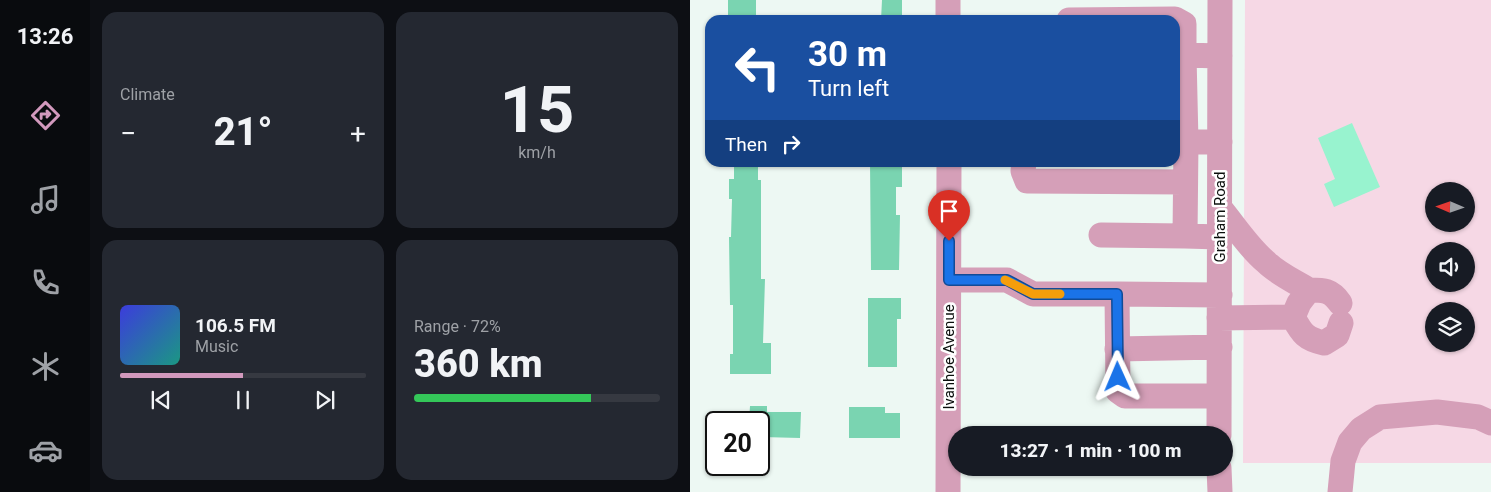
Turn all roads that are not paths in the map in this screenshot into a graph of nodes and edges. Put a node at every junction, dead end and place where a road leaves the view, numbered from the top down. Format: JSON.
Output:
{"nodes":[{"id":1,"x":948,"y":0,"type":"edge"},
{"id":2,"x":1220,"y":0,"type":"edge"},
{"id":3,"x":948,"y":15,"type":"edge"},
{"id":4,"x":1180,"y":22,"type":"edge"},
{"id":5,"x":1184,"y":55,"type":"junction"},
{"id":6,"x":1220,"y":56,"type":"junction"},
{"id":7,"x":1186,"y":142,"type":"junction"},
{"id":8,"x":1220,"y":142,"type":"junction"},
{"id":9,"x":948,"y":167,"type":"edge"},
{"id":10,"x":1023,"y":167,"type":"edge"},
{"id":11,"x":1076,"y":172,"type":"edge"},
{"id":12,"x":1135,"y":172,"type":"edge"},
{"id":13,"x":1185,"y":182,"type":"junction"},
{"id":14,"x":1220,"y":208,"type":"junction"},
{"id":15,"x":1100,"y":235,"type":"dead end"},
{"id":16,"x":1185,"y":236,"type":"junction"},
{"id":17,"x":1220,"y":237,"type":"junction"},
{"id":18,"x":949,"y":280,"type":"junction"},
{"id":19,"x":1308,"y":290,"type":"junction"},
{"id":20,"x":1117,"y":294,"type":"junction"},
{"id":21,"x":1219,"y":307,"type":"junction"},
{"id":22,"x":1293,"y":317,"type":"junction"},
{"id":23,"x":1220,"y":347,"type":"junction"},
{"id":24,"x":1117,"y":349,"type":"junction"},
{"id":25,"x":1219,"y":396,"type":"junction"},
{"id":26,"x":1491,"y":423,"type":"edge"},
{"id":27,"x":1219,"y":426,"type":"edge"},
{"id":28,"x":1220,"y":476,"type":"edge"},
{"id":29,"x":948,"y":492,"type":"edge"},
{"id":30,"x":1220,"y":492,"type":"edge"},
{"id":31,"x":1340,"y":492,"type":"edge"}],
"edges":[{"from":1,"to":3,"type":"street"},
{"from":2,"to":6,"type":"street","name":"Graham Road"},
{"from":4,"to":5,"type":"street"},
{"from":5,"to":6,"type":"street"},
{"from":5,"to":7,"type":"street"},
{"from":6,"to":8,"type":"street","name":"Graham Road"},
{"from":7,"to":8,"type":"street"},
{"from":7,"to":13,"type":"street"},
{"from":8,"to":14,"type":"street","name":"Graham Road"},
{"from":9,"to":18,"type":"street","name":"Ivanhoe Avenue"},
{"from":10,"to":11,"type":"street"},
{"from":11,"to":12,"type":"street"},
{"from":12,"to":13,"type":"street"},
{"from":13,"to":16,"type":"street"},
{"from":14,"to":17,"type":"street","name":"Graham Road"},
{"from":14,"to":19,"type":"street"},
{"from":15,"to":16,"type":"street"},
{"from":16,"to":17,"type":"street"},
{"from":17,"to":21,"type":"street","name":"Graham Road"},
{"from":18,"to":20,"type":"street"},
{"from":18,"to":29,"type":"street","name":"Ivanhoe Avenue"},
{"from":19,"to":22,"type":"street"},
{"from":19,"to":22,"type":"street"},
{"from":20,"to":21,"type":"street"},
{"from":20,"to":24,"type":"street"},
{"from":21,"to":22,"type":"street"},
{"from":21,"to":23,"type":"street","name":"Graham Road"},
{"from":23,"to":24,"type":"street"},
{"from":23,"to":25,"type":"street","name":"Graham Road"},
{"from":24,"to":25,"type":"street"},
{"from":25,"to":27,"type":"street","name":"Graham Road"},
{"from":26,"to":31,"type":"street"},
{"from":28,"to":30,"type":"street"}]}
